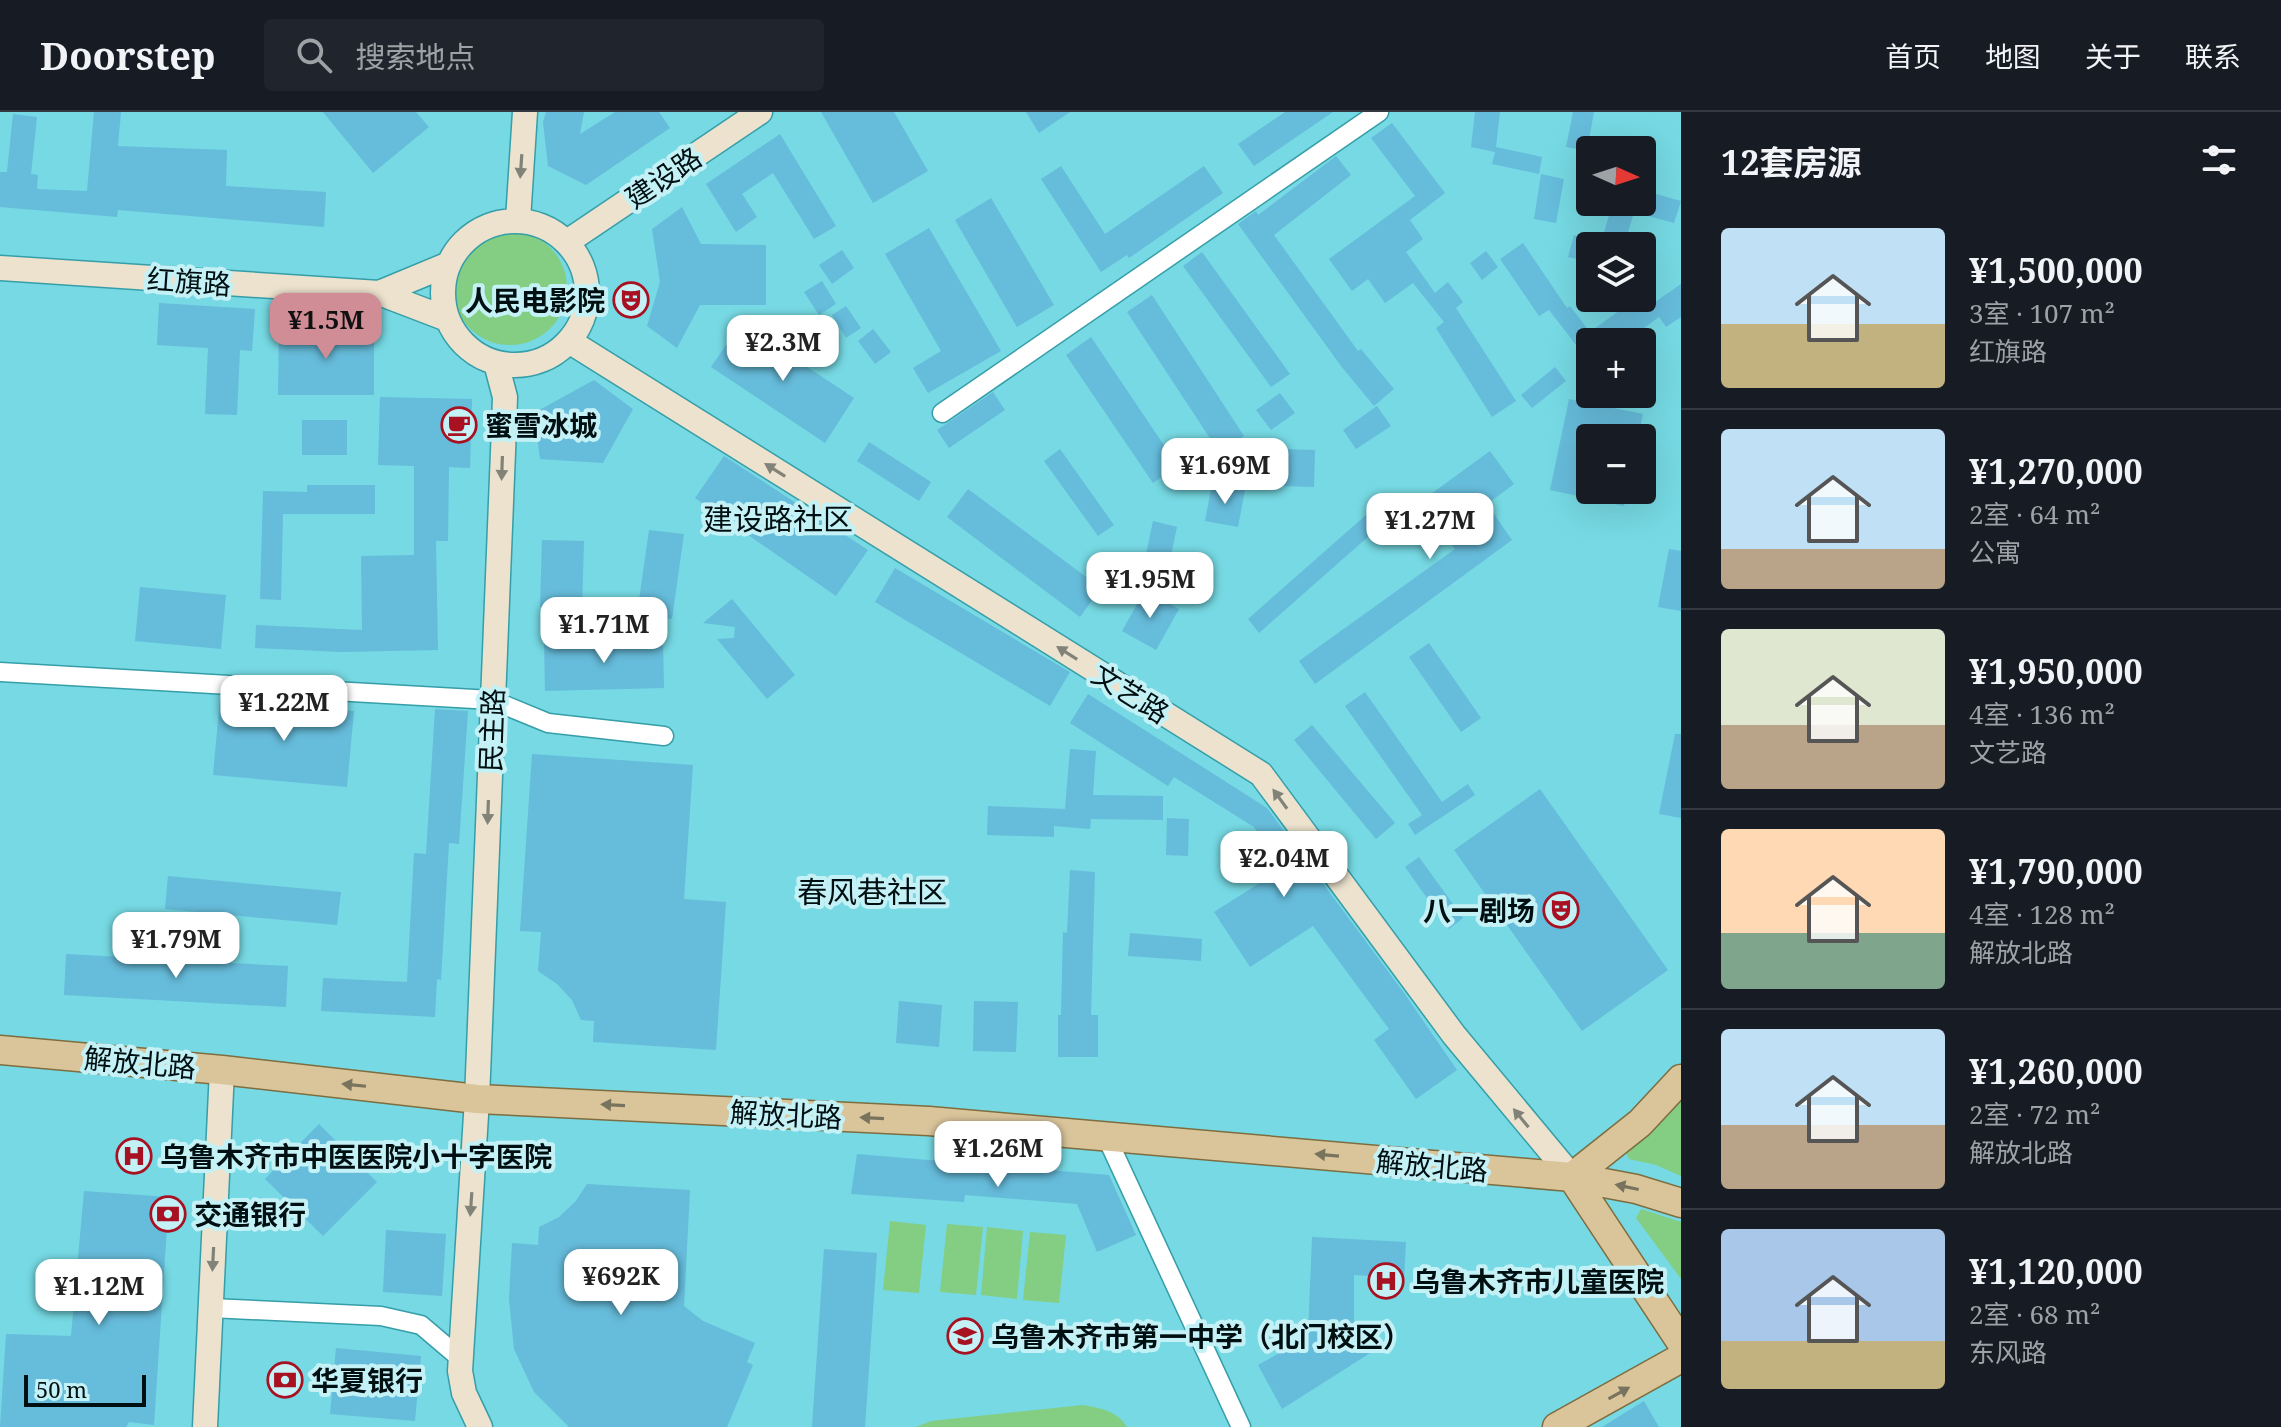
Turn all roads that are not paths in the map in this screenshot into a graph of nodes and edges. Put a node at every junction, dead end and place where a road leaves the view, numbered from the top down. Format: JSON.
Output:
{"nodes":[{"id":1,"x":525,"y":112,"type":"edge"},
{"id":2,"x":760,"y":112,"type":"edge"},
{"id":3,"x":1379,"y":112,"type":"edge"},
{"id":4,"x":518,"y":220,"type":"junction"},
{"id":5,"x":567,"y":242,"type":"junction"},
{"id":6,"x":449,"y":264,"type":"junction"},
{"id":7,"x":0,"y":268,"type":"edge"},
{"id":8,"x":379,"y":293,"type":"junction"},
{"id":9,"x":447,"y":319,"type":"junction"},
{"id":10,"x":569,"y":341,"type":"junction"},
{"id":11,"x":496,"y":363,"type":"junction"},
{"id":12,"x":942,"y":413,"type":"dead end"},
{"id":13,"x":0,"y":672,"type":"edge"},
{"id":14,"x":492,"y":700,"type":"junction"},
{"id":15,"x":664,"y":736,"type":"dead end"},
{"id":16,"x":0,"y":1050,"type":"edge"},
{"id":17,"x":222,"y":1070,"type":"junction"},
{"id":18,"x":1681,"y":1079,"type":"edge"},
{"id":19,"x":477,"y":1099,"type":"junction"},
{"id":20,"x":1106,"y":1136,"type":"junction"},
{"id":21,"x":1572,"y":1177,"type":"junction"},
{"id":22,"x":1681,"y":1203,"type":"edge"},
{"id":23,"x":211,"y":1308,"type":"junction"},
{"id":24,"x":1681,"y":1342,"type":"edge"},
{"id":25,"x":1681,"y":1358,"type":"edge"},
{"id":26,"x":461,"y":1359,"type":"junction"},
{"id":27,"x":207,"y":1389,"type":"junction"},
{"id":28,"x":197,"y":1427,"type":"edge"},
{"id":29,"x":205,"y":1427,"type":"edge"},
{"id":30,"x":480,"y":1427,"type":"edge"},
{"id":31,"x":1241,"y":1427,"type":"edge"},
{"id":32,"x":1557,"y":1427,"type":"edge"}],
"edges":[{"from":1,"to":4,"type":"street","one_way":true},
{"from":2,"to":5,"type":"street","name":"建设路"},
{"from":3,"to":12,"type":"street"},
{"from":4,"to":5,"type":"street"},
{"from":4,"to":6,"type":"street"},
{"from":5,"to":10,"type":"street"},
{"from":6,"to":8,"type":"street"},
{"from":6,"to":9,"type":"street"},
{"from":7,"to":8,"type":"street","name":"红旗路"},
{"from":8,"to":9,"type":"street"},
{"from":9,"to":11,"type":"street"},
{"from":10,"to":11,"type":"street"},
{"from":21,"to":10,"type":"street","name":"文艺路","one_way":true},
{"from":11,"to":14,"type":"street","name":"民主路","one_way":true},
{"from":13,"to":14,"type":"street"},
{"from":14,"to":15,"type":"street"},
{"from":14,"to":19,"type":"street","name":"民主路","one_way":true},
{"from":16,"to":17,"type":"main road","name":"解放北路"},
{"from":19,"to":17,"type":"main road","name":"解放北路","one_way":true},
{"from":17,"to":23,"type":"street","one_way":true},
{"from":18,"to":21,"type":"main road"},
{"from":20,"to":19,"type":"main road","name":"解放北路","one_way":true},
{"from":19,"to":26,"type":"street","name":"民主路","one_way":true},
{"from":21,"to":20,"type":"main road","name":"解放北路","one_way":true},
{"from":20,"to":31,"type":"street"},
{"from":22,"to":21,"type":"main road","name":"解放北路","one_way":true},
{"from":21,"to":24,"type":"main road"},
{"from":23,"to":26,"type":"street"},
{"from":23,"to":27,"type":"street"},
{"from":32,"to":25,"type":"main road","one_way":true},
{"from":26,"to":30,"type":"street","name":"民主路"},
{"from":27,"to":28,"type":"street"},
{"from":27,"to":29,"type":"street"}]}
